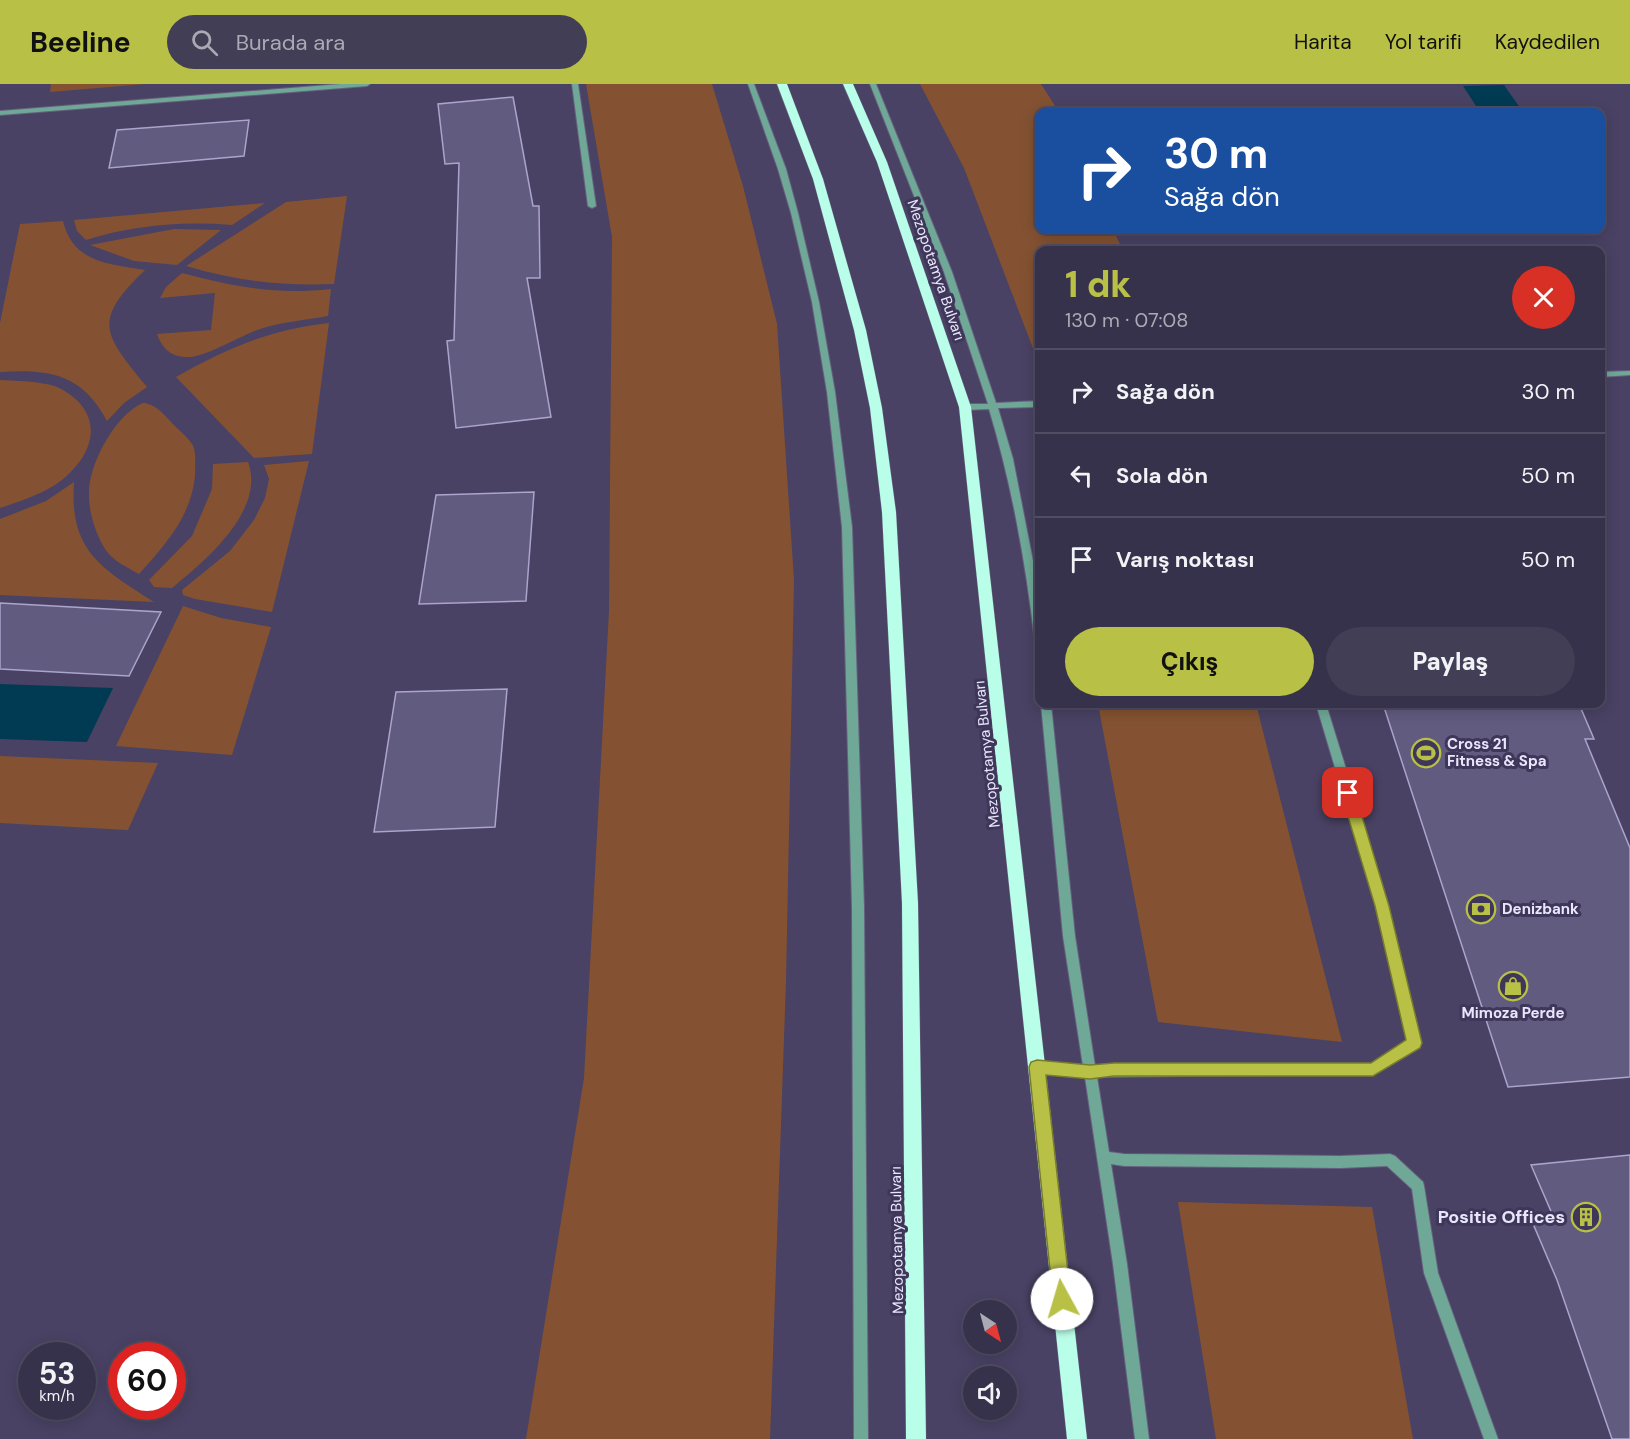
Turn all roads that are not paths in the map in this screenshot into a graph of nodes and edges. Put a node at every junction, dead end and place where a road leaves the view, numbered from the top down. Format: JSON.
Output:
{"nodes":[{"id":1,"x":367,"y":84,"type":"edge"},
{"id":2,"x":575,"y":84,"type":"edge"},
{"id":3,"x":751,"y":84,"type":"edge"},
{"id":4,"x":782,"y":84,"type":"edge"},
{"id":5,"x":848,"y":84,"type":"edge"},
{"id":6,"x":873,"y":84,"type":"edge"},
{"id":7,"x":0,"y":112,"type":"edge"},
{"id":8,"x":592,"y":206,"type":"dead end"},
{"id":9,"x":1630,"y":373,"type":"edge"},
{"id":10,"x":1605,"y":375,"type":"edge"},
{"id":11,"x":1035,"y":404,"type":"edge"},
{"id":12,"x":993,"y":406,"type":"junction"},
{"id":13,"x":965,"y":407,"type":"junction"},
{"id":14,"x":1035,"y":599,"type":"edge"},
{"id":15,"x":1046,"y":708,"type":"edge"},
{"id":16,"x":1322,"y":708,"type":"edge"},
{"id":17,"x":1037,"y":1067,"type":"junction"},
{"id":18,"x":1090,"y":1072,"type":"junction"},
{"id":19,"x":1103,"y":1157,"type":"junction"},
{"id":20,"x":861,"y":1439,"type":"edge"},
{"id":21,"x":916,"y":1439,"type":"edge"},
{"id":22,"x":1077,"y":1439,"type":"edge"},
{"id":23,"x":1142,"y":1439,"type":"edge"},
{"id":24,"x":1491,"y":1439,"type":"edge"}],
"edges":[{"from":1,"to":7,"type":"street"},
{"from":2,"to":8,"type":"street"},
{"from":3,"to":20,"type":"street"},
{"from":4,"to":21,"type":"main road","name":"Mezopotamya Bulvarı"},
{"from":5,"to":13,"type":"main road","name":"Mezopotamya Bulvarı"},
{"from":6,"to":12,"type":"street"},
{"from":9,"to":10,"type":"street"},
{"from":11,"to":12,"type":"street"},
{"from":12,"to":13,"type":"street"},
{"from":12,"to":14,"type":"street"},
{"from":13,"to":17,"type":"main road","name":"Mezopotamya Bulvarı"},
{"from":15,"to":18,"type":"street"},
{"from":16,"to":18,"type":"street"},
{"from":17,"to":18,"type":"street"},
{"from":17,"to":22,"type":"main road","name":"Mezopotamya Bulvarı"},
{"from":18,"to":19,"type":"street"},
{"from":19,"to":23,"type":"street"},
{"from":19,"to":24,"type":"street"}]}
